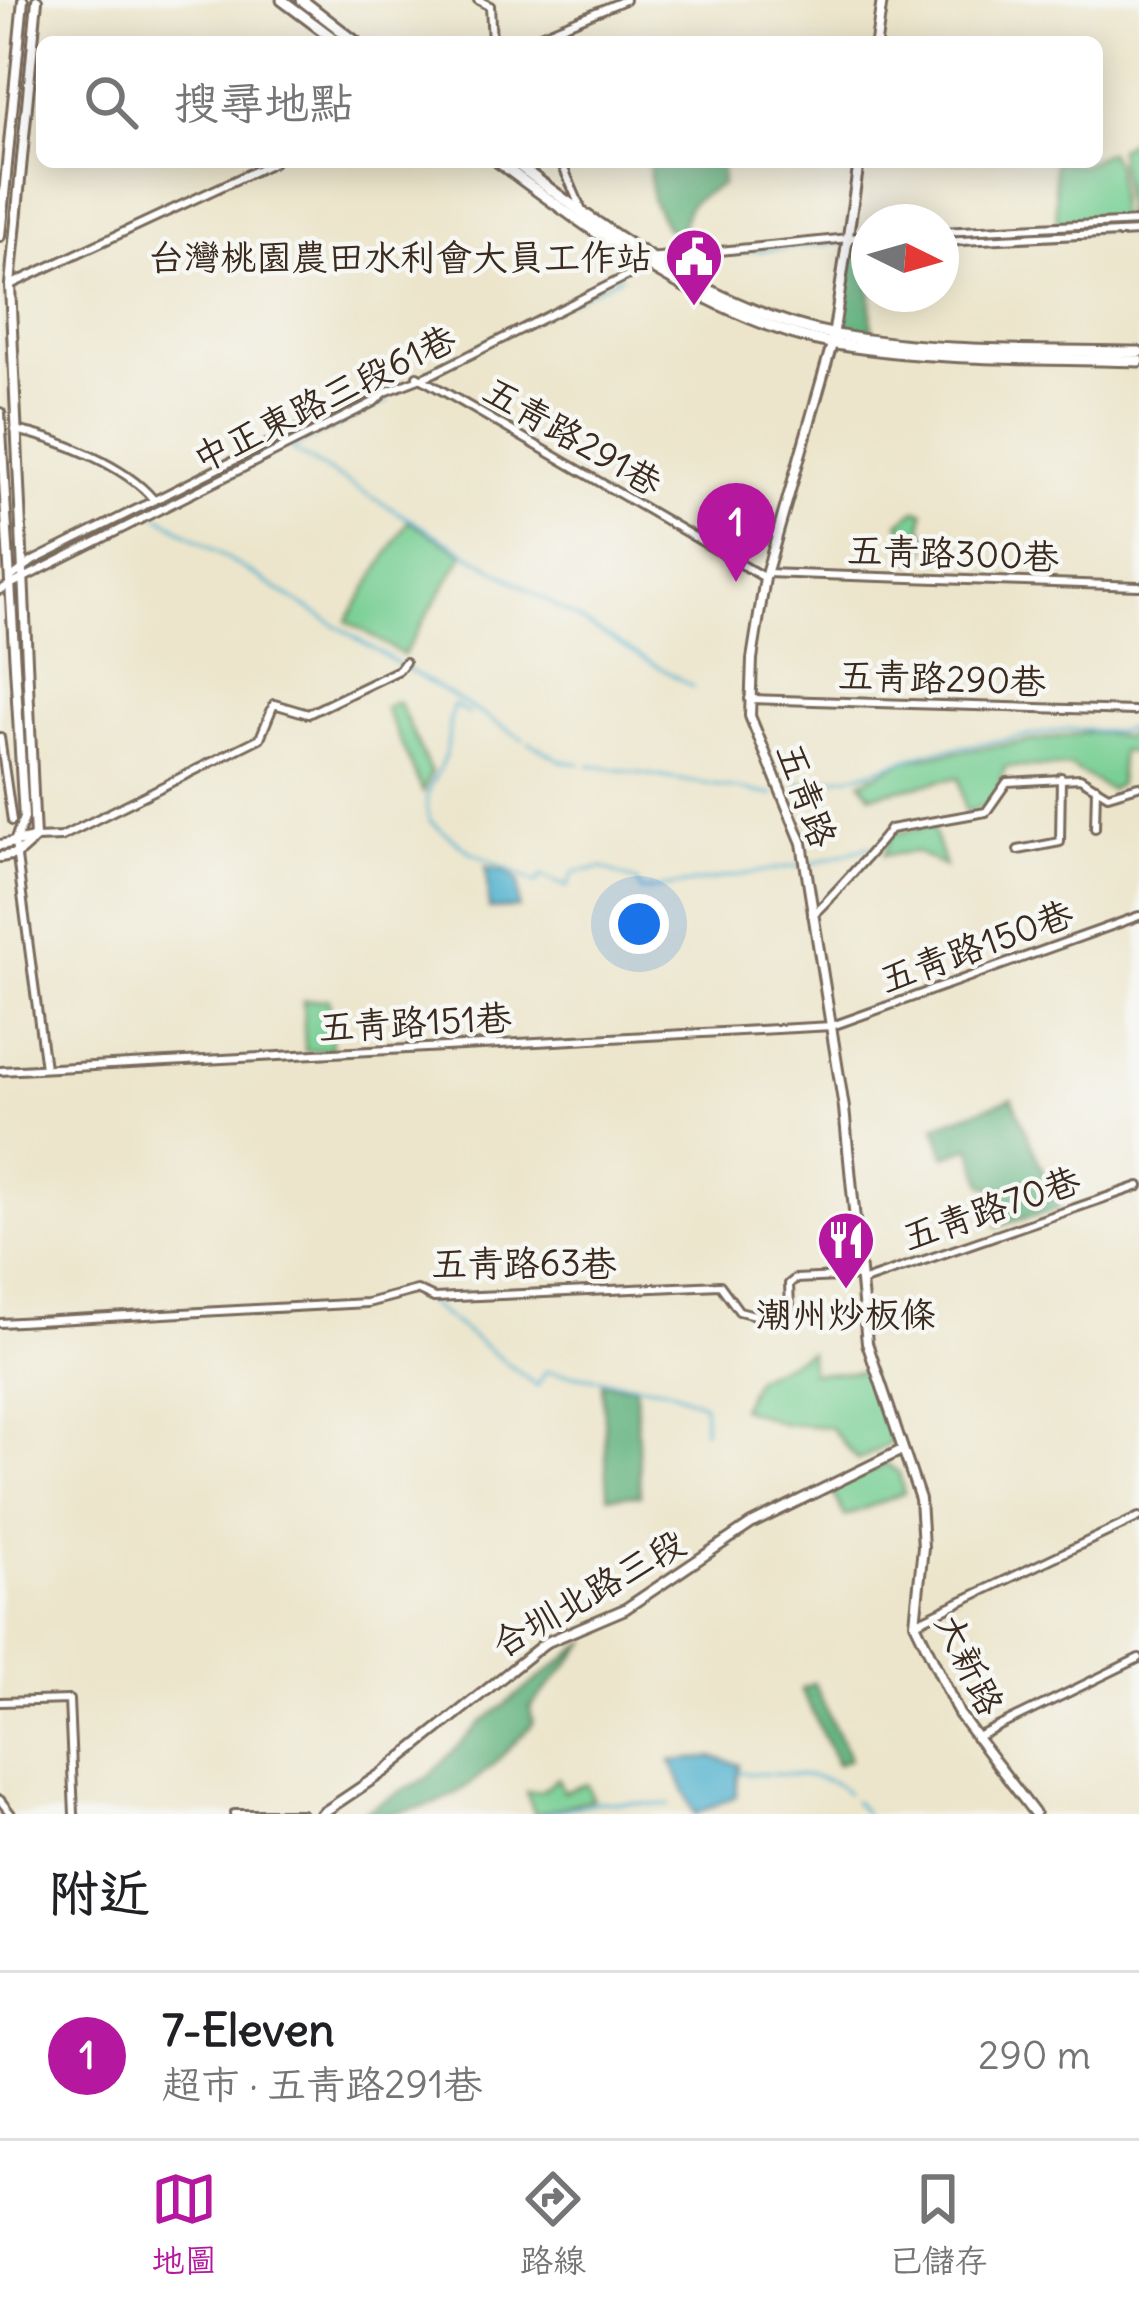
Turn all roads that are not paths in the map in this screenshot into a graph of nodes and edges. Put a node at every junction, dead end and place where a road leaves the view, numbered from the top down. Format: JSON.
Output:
{"nodes":[{"id":1,"x":23,"y":0,"type":"edge"},
{"id":2,"x":37,"y":0,"type":"edge"},
{"id":3,"x":283,"y":0,"type":"edge"},
{"id":4,"x":302,"y":0,"type":"edge"},
{"id":5,"x":478,"y":0,"type":"edge"},
{"id":6,"x":625,"y":0,"type":"edge"},
{"id":7,"x":882,"y":0,"type":"edge"},
{"id":8,"x":492,"y":3,"type":"edge"},
{"id":9,"x":330,"y":36,"type":"edge"},
{"id":10,"x":348,"y":36,"type":"edge"},
{"id":11,"x":492,"y":36,"type":"edge"},
{"id":12,"x":538,"y":36,"type":"edge"},
{"id":13,"x":877,"y":36,"type":"edge"},
{"id":14,"x":261,"y":168,"type":"edge"},
{"id":15,"x":507,"y":168,"type":"edge"},
{"id":16,"x":522,"y":168,"type":"edge"},
{"id":17,"x":563,"y":168,"type":"edge"},
{"id":18,"x":858,"y":168,"type":"edge"},
{"id":19,"x":583,"y":212,"type":"junction"},
{"id":20,"x":1139,"y":222,"type":"edge"},
{"id":21,"x":959,"y":231,"type":"edge"},
{"id":22,"x":1139,"y":232,"type":"edge"},
{"id":23,"x":0,"y":236,"type":"edge"},
{"id":24,"x":849,"y":236,"type":"junction"},
{"id":25,"x":959,"y":241,"type":"edge"},
{"id":26,"x":646,"y":260,"type":"junction"},
{"id":27,"x":0,"y":277,"type":"edge"},
{"id":28,"x":10,"y":285,"type":"junction"},
{"id":29,"x":833,"y":339,"type":"junction"},
{"id":30,"x":1139,"y":356,"type":"edge"},
{"id":31,"x":417,"y":376,"type":"junction"},
{"id":32,"x":385,"y":392,"type":"junction"},
{"id":33,"x":0,"y":413,"type":"edge"},
{"id":34,"x":0,"y":427,"type":"edge"},
{"id":35,"x":15,"y":430,"type":"junction"},
{"id":36,"x":153,"y":499,"type":"junction"},
{"id":37,"x":3,"y":549,"type":"edge"},
{"id":38,"x":23,"y":572,"type":"junction"},
{"id":39,"x":765,"y":576,"type":"junction"},
{"id":40,"x":6,"y":585,"type":"edge"},
{"id":41,"x":1139,"y":586,"type":"edge"},
{"id":42,"x":405,"y":662,"type":"dead end"},
{"id":43,"x":749,"y":699,"type":"junction"},
{"id":44,"x":1134,"y":712,"type":"dead end"},
{"id":45,"x":0,"y":737,"type":"edge"},
{"id":46,"x":1061,"y":777,"type":"junction"},
{"id":47,"x":1138,"y":786,"type":"edge"},
{"id":48,"x":1096,"y":788,"type":"junction"},
{"id":49,"x":12,"y":821,"type":"dead end"},
{"id":50,"x":1095,"y":828,"type":"dead end"},
{"id":51,"x":35,"y":838,"type":"junction"},
{"id":52,"x":15,"y":842,"type":"junction"},
{"id":53,"x":0,"y":844,"type":"edge"},
{"id":54,"x":1018,"y":850,"type":"dead end"},
{"id":55,"x":17,"y":854,"type":"junction"},
{"id":56,"x":0,"y":856,"type":"edge"},
{"id":57,"x":812,"y":915,"type":"junction"},
{"id":58,"x":1139,"y":916,"type":"edge"},
{"id":59,"x":832,"y":1026,"type":"junction"},
{"id":60,"x":45,"y":1068,"type":"junction"},
{"id":61,"x":0,"y":1071,"type":"edge"},
{"id":62,"x":1139,"y":1186,"type":"edge"},
{"id":63,"x":861,"y":1279,"type":"junction"},
{"id":64,"x":0,"y":1323,"type":"edge"},
{"id":65,"x":902,"y":1450,"type":"junction"},
{"id":66,"x":1139,"y":1517,"type":"edge"},
{"id":67,"x":915,"y":1623,"type":"junction"},
{"id":68,"x":1139,"y":1658,"type":"edge"},
{"id":69,"x":0,"y":1702,"type":"edge"},
{"id":70,"x":975,"y":1738,"type":"junction"},
{"id":71,"x":0,"y":1800,"type":"edge"},
{"id":72,"x":11,"y":1814,"type":"edge"},
{"id":73,"x":74,"y":1814,"type":"edge"},
{"id":74,"x":234,"y":1814,"type":"edge"},
{"id":75,"x":302,"y":1814,"type":"edge"},
{"id":76,"x":321,"y":1814,"type":"edge"},
{"id":77,"x":1035,"y":1814,"type":"edge"}],
"edges":[{"from":1,"to":23,"type":"street"},
{"from":2,"to":28,"type":"street"},
{"from":3,"to":9,"type":"main road"},
{"from":4,"to":10,"type":"main road"},
{"from":5,"to":8,"type":"street"},
{"from":6,"to":12,"type":"street"},
{"from":7,"to":13,"type":"street"},
{"from":8,"to":11,"type":"street"},
{"from":14,"to":28,"type":"street"},
{"from":15,"to":26,"type":"main road"},
{"from":16,"to":19,"type":"main road"},
{"from":17,"to":19,"type":"street"},
{"from":18,"to":24,"type":"street","name":"五青路"},
{"from":19,"to":26,"type":"main road"},
{"from":20,"to":21,"type":"street"},
{"from":22,"to":25,"type":"street"},
{"from":24,"to":26,"type":"street"},
{"from":24,"to":29,"type":"street","name":"五青路"},
{"from":26,"to":29,"type":"main road"},
{"from":26,"to":31,"type":"street","name":"中正東路三段61巷"},
{"from":27,"to":28,"type":"street"},
{"from":28,"to":35,"type":"street"},
{"from":29,"to":30,"type":"main road"},
{"from":29,"to":39,"type":"street","name":"五青路"},
{"from":31,"to":32,"type":"street","name":"中正東路三段61巷"},
{"from":31,"to":39,"type":"street","name":"五青路291巷"},
{"from":32,"to":36,"type":"street"},
{"from":32,"to":38,"type":"street","name":"中正東路三段61巷"},
{"from":33,"to":34,"type":"street"},
{"from":34,"to":35,"type":"street"},
{"from":34,"to":37,"type":"street"},
{"from":35,"to":36,"type":"street"},
{"from":35,"to":38,"type":"street"},
{"from":36,"to":38,"type":"street"},
{"from":37,"to":40,"type":"street"},
{"from":38,"to":40,"type":"street"},
{"from":38,"to":51,"type":"street"},
{"from":39,"to":41,"type":"street","name":"五青路300巷"},
{"from":39,"to":43,"type":"street","name":"五青路"},
{"from":40,"to":52,"type":"street"},
{"from":42,"to":51,"type":"street"},
{"from":43,"to":44,"type":"street","name":"五青路290巷"},
{"from":43,"to":57,"type":"street","name":"五青路"},
{"from":45,"to":49,"type":"street"},
{"from":46,"to":48,"type":"street"},
{"from":46,"to":54,"type":"street"},
{"from":46,"to":57,"type":"street"},
{"from":47,"to":48,"type":"street"},
{"from":48,"to":50,"type":"street"},
{"from":51,"to":52,"type":"street"},
{"from":51,"to":55,"type":"street"},
{"from":52,"to":53,"type":"street"},
{"from":52,"to":55,"type":"street"},
{"from":55,"to":56,"type":"street"},
{"from":55,"to":60,"type":"street"},
{"from":57,"to":59,"type":"street","name":"五青路"},
{"from":58,"to":59,"type":"street","name":"五青路150巷"},
{"from":59,"to":60,"type":"street","name":"五青路151巷"},
{"from":59,"to":63,"type":"street","name":"五青路"},
{"from":60,"to":61,"type":"street","name":"五青路151巷"},
{"from":62,"to":63,"type":"street","name":"五青路70巷"},
{"from":63,"to":64,"type":"street","name":"五青路63巷"},
{"from":63,"to":65,"type":"street","name":"五青路"},
{"from":65,"to":67,"type":"street","name":"大新路"},
{"from":65,"to":76,"type":"street","name":"合圳北路三段"},
{"from":66,"to":67,"type":"street"},
{"from":67,"to":70,"type":"street","name":"大新路"},
{"from":68,"to":70,"type":"street"},
{"from":69,"to":73,"type":"street"},
{"from":70,"to":77,"type":"street","name":"大新路"},
{"from":71,"to":72,"type":"street"},
{"from":74,"to":75,"type":"street"}]}
